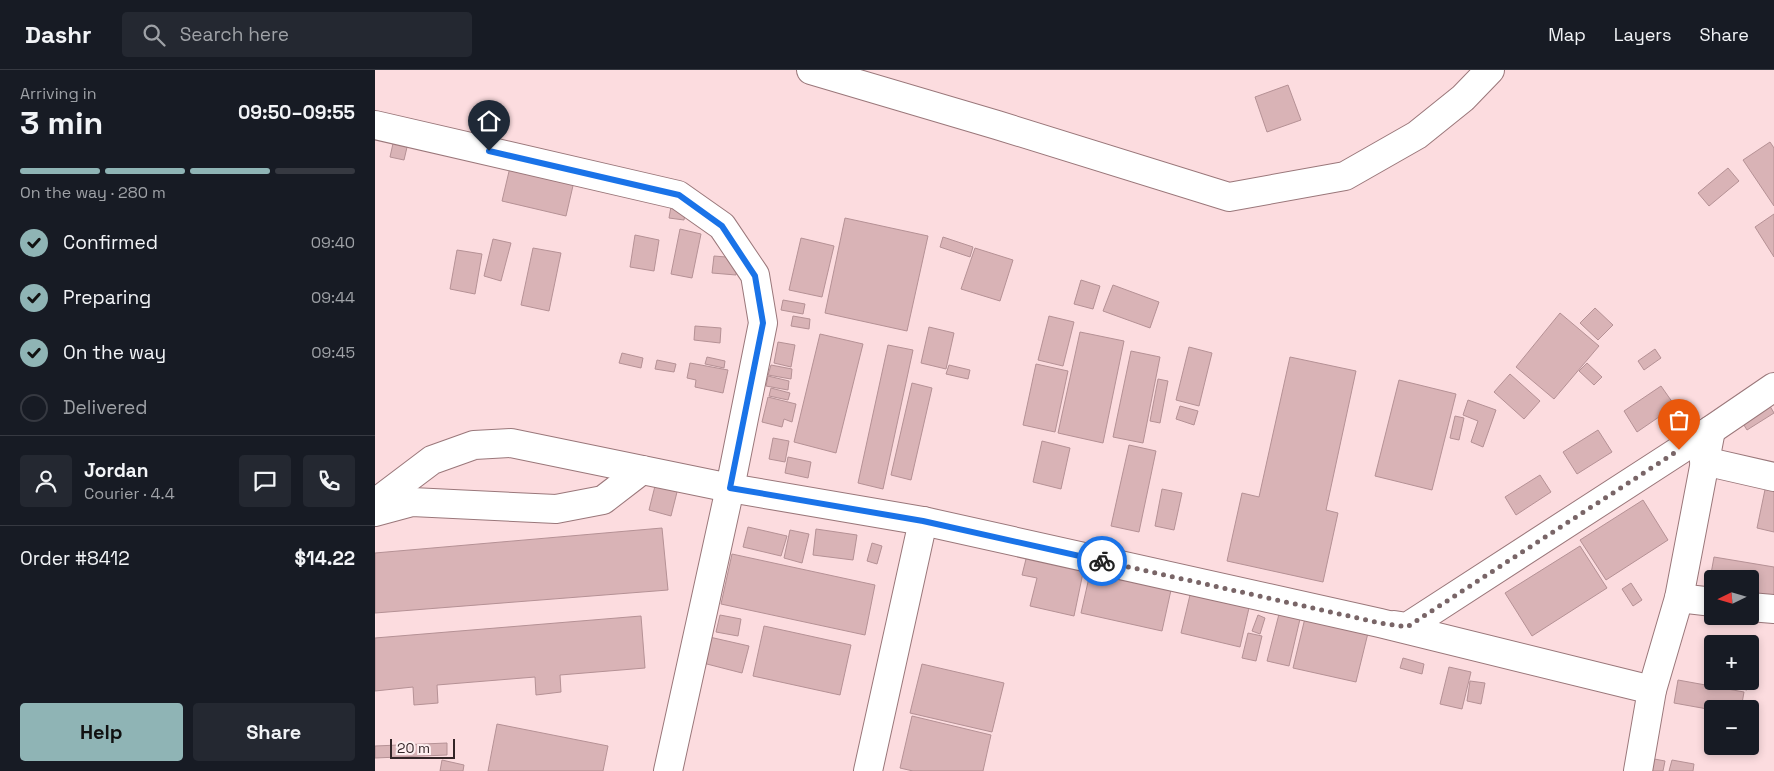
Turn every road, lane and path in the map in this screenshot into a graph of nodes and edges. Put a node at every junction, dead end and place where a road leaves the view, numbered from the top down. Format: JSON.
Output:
{"nodes":[{"id":1,"x":811,"y":70,"type":"edge"},
{"id":2,"x":1490,"y":70,"type":"edge"},
{"id":3,"x":375,"y":125,"type":"edge"},
{"id":4,"x":1774,"y":387,"type":"edge"},
{"id":5,"x":1711,"y":430,"type":"junction"},
{"id":6,"x":1704,"y":461,"type":"junction"},
{"id":7,"x":642,"y":470,"type":"junction"},
{"id":8,"x":1774,"y":477,"type":"edge"},
{"id":9,"x":730,"y":488,"type":"junction"},
{"id":10,"x":375,"y":503,"type":"edge"},
{"id":11,"x":375,"y":512,"type":"edge"},
{"id":12,"x":923,"y":521,"type":"junction"},
{"id":13,"x":1679,"y":598,"type":"junction"},
{"id":14,"x":1704,"y":601,"type":"edge"},
{"id":15,"x":1759,"y":608,"type":"edge"},
{"id":16,"x":1774,"y":609,"type":"edge"},
{"id":17,"x":1380,"y":623,"type":"junction"},
{"id":18,"x":1652,"y":690,"type":"junction"},
{"id":19,"x":668,"y":771,"type":"edge"},
{"id":20,"x":868,"y":771,"type":"edge"},
{"id":21,"x":1638,"y":771,"type":"edge"}],
"edges":[{"from":1,"to":2,"type":"street"},
{"from":3,"to":9,"type":"street"},
{"from":4,"to":5,"type":"street"},
{"from":5,"to":6,"type":"street"},
{"from":5,"to":17,"type":"street"},
{"from":6,"to":8,"type":"street"},
{"from":6,"to":13,"type":"street"},
{"from":7,"to":9,"type":"street"},
{"from":7,"to":10,"type":"street"},
{"from":7,"to":11,"type":"street"},
{"from":9,"to":12,"type":"street"},
{"from":9,"to":19,"type":"street"},
{"from":12,"to":17,"type":"street"},
{"from":12,"to":20,"type":"street"},
{"from":13,"to":14,"type":"street"},
{"from":13,"to":18,"type":"street"},
{"from":15,"to":16,"type":"street"},
{"from":17,"to":18,"type":"street"},
{"from":18,"to":21,"type":"street"}]}
